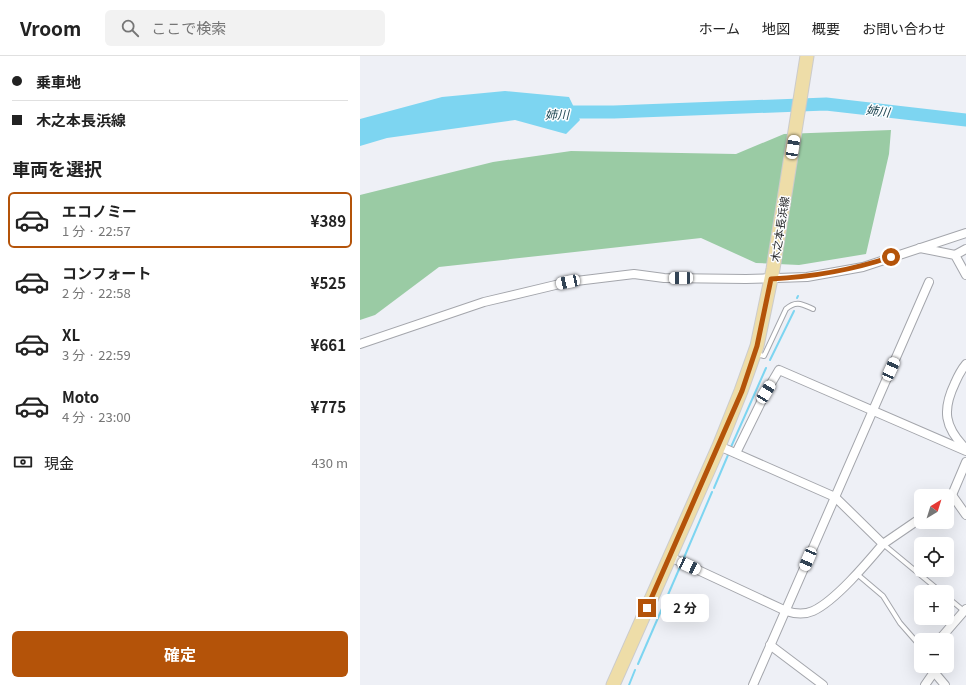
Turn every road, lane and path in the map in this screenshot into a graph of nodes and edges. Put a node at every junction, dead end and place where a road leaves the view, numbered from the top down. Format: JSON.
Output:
{"nodes":[{"id":1,"x":808,"y":56,"type":"edge"},
{"id":2,"x":966,"y":233,"type":"edge"},
{"id":3,"x":919,"y":248,"type":"junction"},
{"id":4,"x":966,"y":249,"type":"edge"},
{"id":5,"x":955,"y":255,"type":"junction"},
{"id":6,"x":772,"y":274,"type":"junction"},
{"id":7,"x":966,"y":275,"type":"edge"},
{"id":8,"x":929,"y":282,"type":"dead end"},
{"id":9,"x":813,"y":310,"type":"dead end"},
{"id":10,"x":360,"y":344,"type":"edge"},
{"id":11,"x":754,"y":354,"type":"junction"},
{"id":12,"x":966,"y":364,"type":"edge"},
{"id":13,"x":873,"y":411,"type":"junction"},
{"id":14,"x":719,"y":446,"type":"junction"},
{"id":15,"x":966,"y":450,"type":"edge"},
{"id":16,"x":736,"y":453,"type":"junction"},
{"id":17,"x":966,"y":462,"type":"edge"},
{"id":18,"x":953,"y":489,"type":"edge"},
{"id":19,"x":835,"y":497,"type":"junction"},
{"id":20,"x":954,"y":502,"type":"edge"},
{"id":21,"x":966,"y":515,"type":"edge"},
{"id":22,"x":914,"y":523,"type":"edge"},
{"id":23,"x":883,"y":544,"type":"junction"},
{"id":24,"x":670,"y":557,"type":"junction"},
{"id":25,"x":857,"y":574,"type":"junction"},
{"id":26,"x":933,"y":585,"type":"edge"},
{"id":27,"x":954,"y":602,"type":"edge"},
{"id":28,"x":786,"y":611,"type":"junction"},
{"id":29,"x":965,"y":611,"type":"edge"},
{"id":30,"x":945,"y":633,"type":"edge"},
{"id":31,"x":914,"y":639,"type":"edge"},
{"id":32,"x":770,"y":645,"type":"junction"},
{"id":33,"x":931,"y":673,"type":"edge"},
{"id":34,"x":937,"y":673,"type":"edge"},
{"id":35,"x":613,"y":685,"type":"edge"},
{"id":36,"x":753,"y":685,"type":"edge"},
{"id":37,"x":823,"y":685,"type":"edge"},
{"id":38,"x":925,"y":685,"type":"edge"},
{"id":39,"x":945,"y":685,"type":"edge"}],
"edges":[{"from":1,"to":6,"type":"main road","name":"木之本長浜線"},
{"from":2,"to":3,"type":"street"},
{"from":3,"to":5,"type":"street"},
{"from":3,"to":6,"type":"street"},
{"from":4,"to":5,"type":"street"},
{"from":5,"to":7,"type":"street"},
{"from":6,"to":10,"type":"street"},
{"from":6,"to":11,"type":"main road","name":"木之本長浜線"},
{"from":8,"to":13,"type":"street"},
{"from":9,"to":11,"type":"lane"},
{"from":11,"to":14,"type":"main road","name":"木之本長浜線"},
{"from":12,"to":15,"type":"street"},
{"from":13,"to":15,"type":"street"},
{"from":13,"to":16,"type":"street"},
{"from":13,"to":19,"type":"street"},
{"from":14,"to":16,"type":"street"},
{"from":14,"to":24,"type":"main road","name":"木之本長浜線"},
{"from":16,"to":19,"type":"street"},
{"from":17,"to":18,"type":"street"},
{"from":19,"to":23,"type":"street"},
{"from":19,"to":28,"type":"street"},
{"from":20,"to":21,"type":"street"},
{"from":22,"to":23,"type":"street"},
{"from":23,"to":25,"type":"street"},
{"from":23,"to":26,"type":"lane"},
{"from":24,"to":28,"type":"street"},
{"from":24,"to":35,"type":"main road","name":"木之本長浜線"},
{"from":25,"to":28,"type":"street"},
{"from":25,"to":31,"type":"lane"},
{"from":27,"to":29,"type":"lane"},
{"from":28,"to":32,"type":"street"},
{"from":29,"to":30,"type":"street"},
{"from":32,"to":36,"type":"street"},
{"from":32,"to":37,"type":"street"},
{"from":33,"to":38,"type":"street"},
{"from":34,"to":39,"type":"street"}]}
